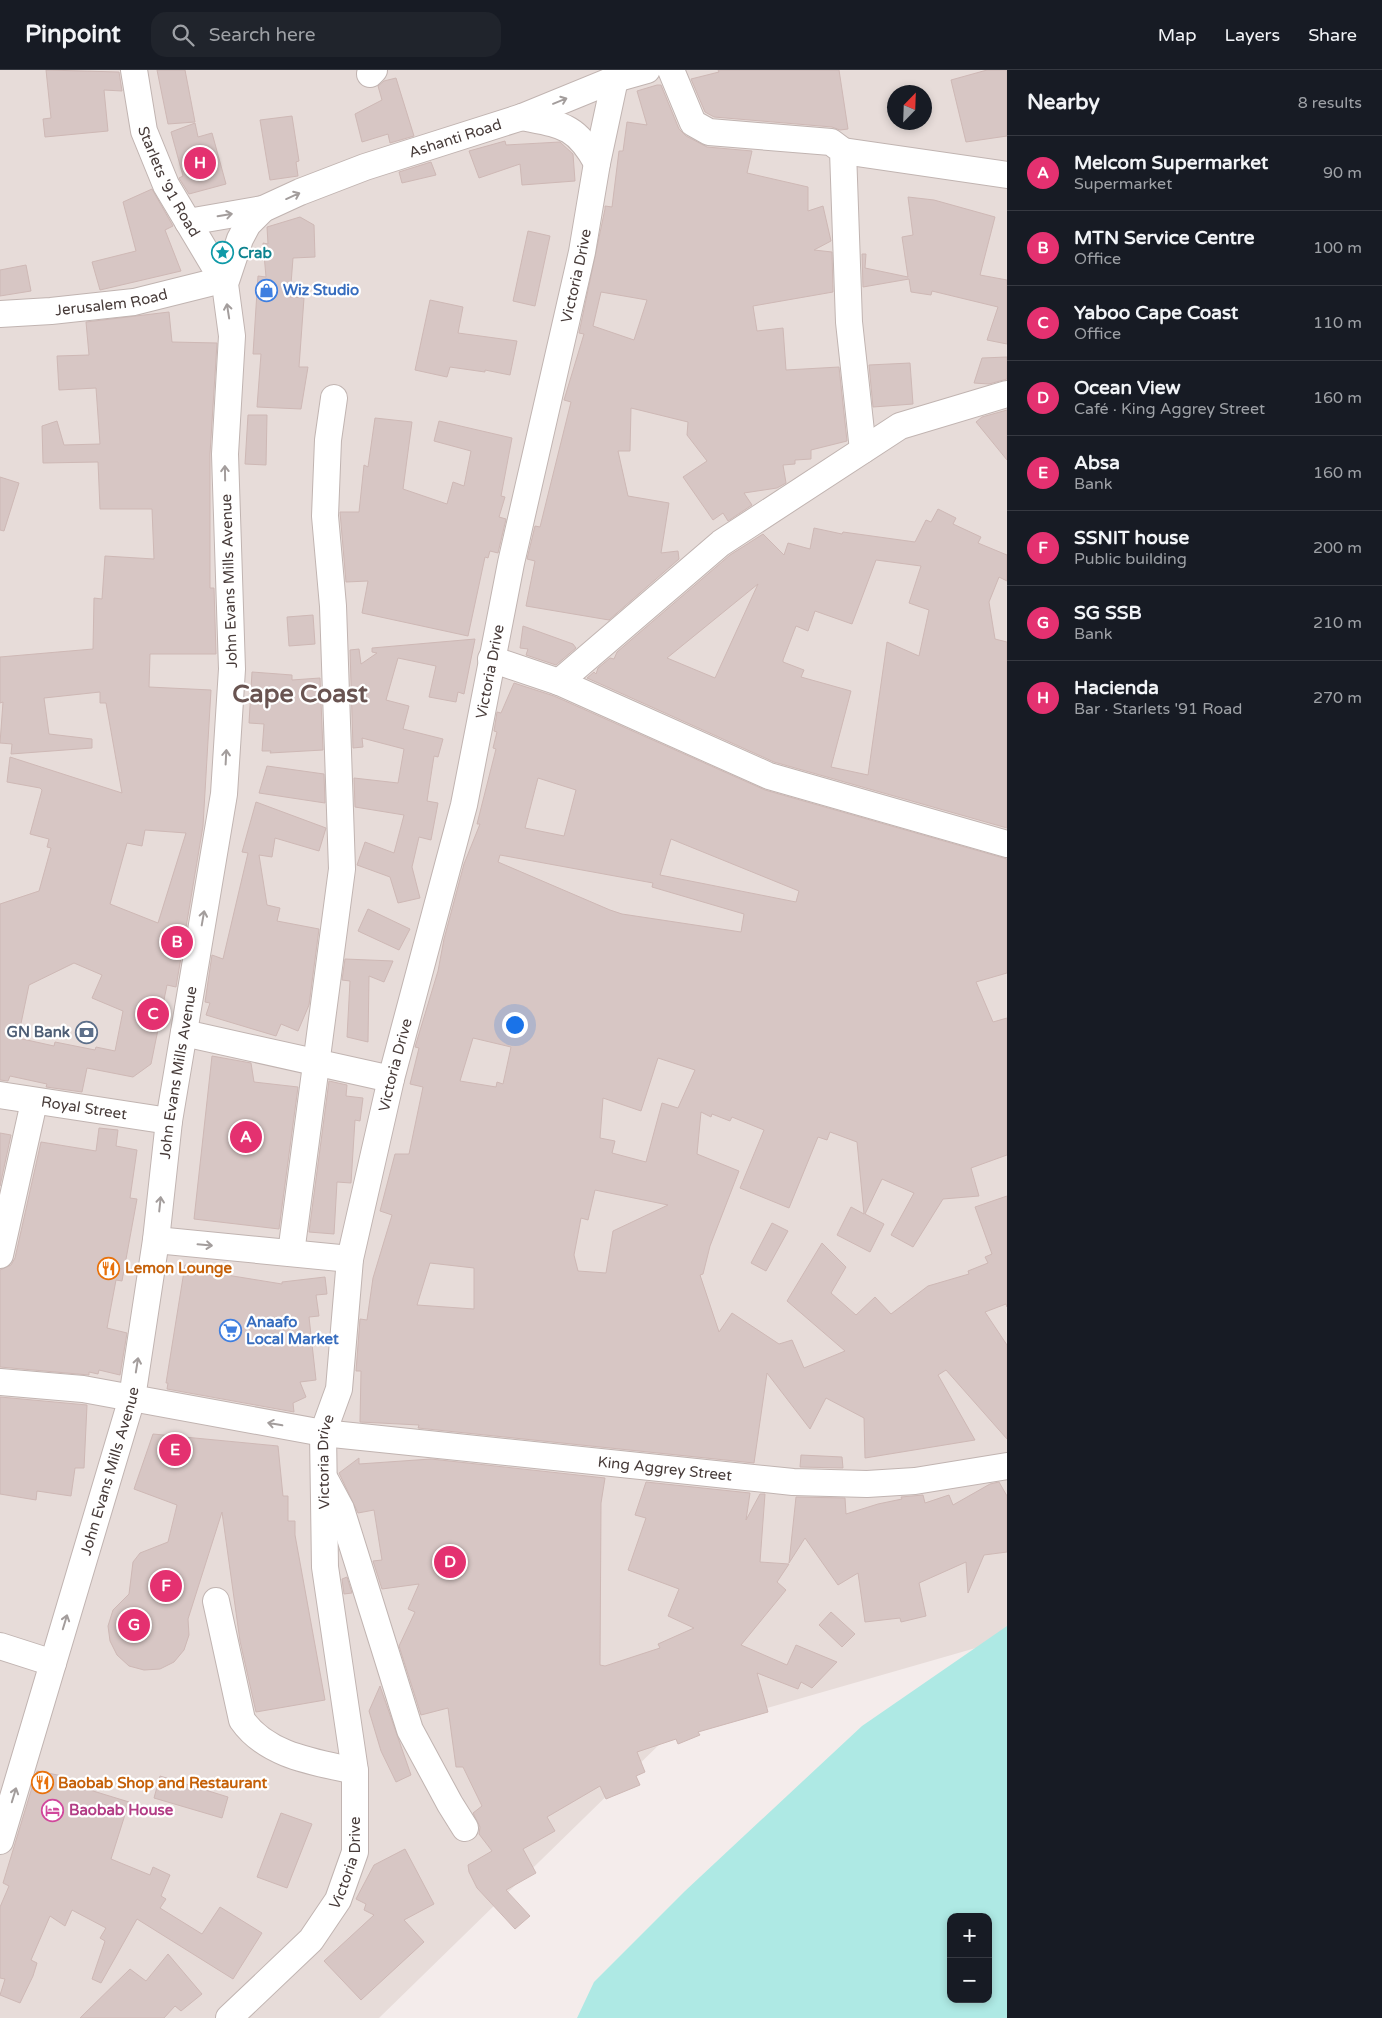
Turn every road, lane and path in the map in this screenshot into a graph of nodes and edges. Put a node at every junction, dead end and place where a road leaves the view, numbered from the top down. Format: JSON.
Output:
{"nodes":[{"id":1,"x":134,"y":70,"type":"edge"},
{"id":2,"x":647,"y":70,"type":"edge"},
{"id":3,"x":671,"y":70,"type":"edge"},
{"id":4,"x":616,"y":79,"type":"junction"},
{"id":5,"x":522,"y":117,"type":"junction"},
{"id":6,"x":843,"y":151,"type":"junction"},
{"id":7,"x":597,"y":163,"type":"junction"},
{"id":8,"x":1007,"y":175,"type":"edge"},
{"id":9,"x":263,"y":209,"type":"junction"},
{"id":10,"x":188,"y":222,"type":"junction"},
{"id":11,"x":224,"y":282,"type":"junction"},
{"id":12,"x":0,"y":314,"type":"edge"},
{"id":13,"x":1007,"y":394,"type":"edge"},
{"id":14,"x":334,"y":398,"type":"dead end"},
{"id":15,"x":863,"y":450,"type":"junction"},
{"id":16,"x":491,"y":659,"type":"junction"},
{"id":17,"x":560,"y":682,"type":"junction"},
{"id":18,"x":1007,"y":844,"type":"edge"},
{"id":19,"x":184,"y":1033,"type":"junction"},
{"id":20,"x":316,"y":1063,"type":"junction"},
{"id":21,"x":391,"y":1079,"type":"junction"},
{"id":22,"x":0,"y":1095,"type":"edge"},
{"id":23,"x":34,"y":1102,"type":"junction"},
{"id":24,"x":169,"y":1121,"type":"junction"},
{"id":25,"x":156,"y":1240,"type":"junction"},
{"id":26,"x":291,"y":1253,"type":"junction"},
{"id":27,"x":0,"y":1255,"type":"edge"},
{"id":28,"x":350,"y":1258,"type":"junction"},
{"id":29,"x":0,"y":1382,"type":"edge"},
{"id":30,"x":132,"y":1398,"type":"junction"},
{"id":31,"x":323,"y":1433,"type":"junction"},
{"id":32,"x":1007,"y":1466,"type":"edge"},
{"id":33,"x":324,"y":1476,"type":"junction"},
{"id":34,"x":216,"y":1601,"type":"dead end"},
{"id":35,"x":0,"y":1646,"type":"edge"},
{"id":36,"x":53,"y":1663,"type":"junction"},
{"id":37,"x":355,"y":1771,"type":"junction"},
{"id":38,"x":465,"y":1828,"type":"dead end"},
{"id":39,"x":0,"y":1842,"type":"edge"},
{"id":40,"x":229,"y":2018,"type":"edge"}],
"edges":[{"from":1,"to":10,"type":"street","name":"Starlets '91 Road"},
{"from":2,"to":4,"type":"street","name":"Ashanti Road"},
{"from":3,"to":6,"type":"street"},
{"from":5,"to":4,"type":"street","name":"Ashanti Road","one_way":true},
{"from":4,"to":7,"type":"street","name":"Victoria Drive"},
{"from":5,"to":7,"type":"street"},
{"from":9,"to":5,"type":"street","name":"Ashanti Road","one_way":true},
{"from":6,"to":8,"type":"street"},
{"from":6,"to":15,"type":"street"},
{"from":7,"to":16,"type":"street","name":"Victoria Drive"},
{"from":10,"to":9,"type":"street","name":"Ashanti Road","one_way":true},
{"from":9,"to":11,"type":"street","name":"Ashanti Road"},
{"from":10,"to":11,"type":"street","name":"Starlets '91 Road"},
{"from":11,"to":12,"type":"street","name":"Jerusalem Road"},
{"from":19,"to":11,"type":"street","name":"John Evans Mills Avenue","one_way":true},
{"from":13,"to":15,"type":"street"},
{"from":14,"to":20,"type":"street"},
{"from":15,"to":17,"type":"street"},
{"from":16,"to":17,"type":"street"},
{"from":16,"to":21,"type":"street","name":"Victoria Drive"},
{"from":17,"to":18,"type":"street"},
{"from":19,"to":20,"type":"street"},
{"from":19,"to":24,"type":"street","name":"John Evans Mills Avenue"},
{"from":20,"to":21,"type":"street"},
{"from":20,"to":26,"type":"street"},
{"from":21,"to":28,"type":"street","name":"Victoria Drive"},
{"from":22,"to":23,"type":"street","name":"Royal Street"},
{"from":23,"to":24,"type":"street","name":"Royal Street"},
{"from":23,"to":27,"type":"street"},
{"from":25,"to":24,"type":"street","name":"John Evans Mills Avenue","one_way":true},
{"from":25,"to":26,"type":"street","one_way":true},
{"from":30,"to":25,"type":"street","name":"John Evans Mills Avenue","one_way":true},
{"from":26,"to":28,"type":"street"},
{"from":28,"to":31,"type":"street","name":"Victoria Drive"},
{"from":29,"to":30,"type":"street","name":"King Aggrey Street"},
{"from":31,"to":30,"type":"street","name":"King Aggrey Street","one_way":true},
{"from":36,"to":30,"type":"street","name":"John Evans Mills Avenue","one_way":true},
{"from":31,"to":32,"type":"street","name":"King Aggrey Street"},
{"from":31,"to":33,"type":"street","name":"Victoria Drive"},
{"from":33,"to":37,"type":"street","name":"Victoria Drive"},
{"from":33,"to":38,"type":"street"},
{"from":34,"to":37,"type":"street"},
{"from":35,"to":36,"type":"street"},
{"from":39,"to":36,"type":"street","name":"John Evans Mills Avenue","one_way":true},
{"from":37,"to":40,"type":"street","name":"Victoria Drive"}]}
